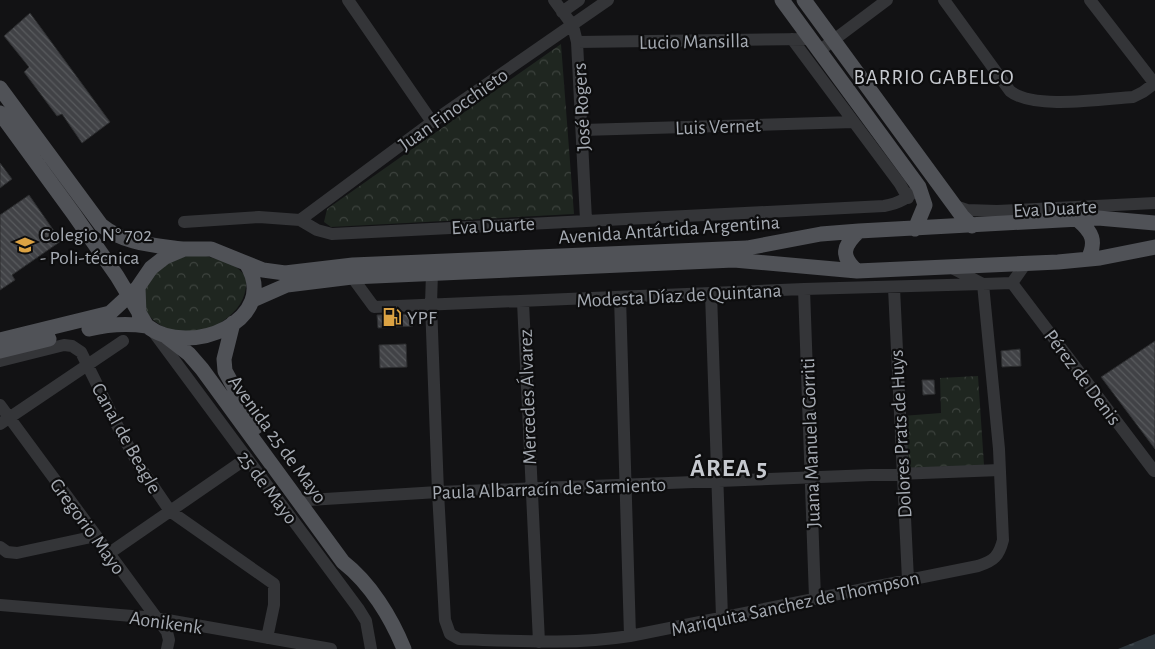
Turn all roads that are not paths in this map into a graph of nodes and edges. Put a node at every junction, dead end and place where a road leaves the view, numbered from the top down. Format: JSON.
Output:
{"nodes":[{"id":1,"x":348,"y":0,"type":"edge"},
{"id":2,"x":554,"y":0,"type":"edge"},
{"id":3,"x":579,"y":0,"type":"edge"},
{"id":4,"x":608,"y":0,"type":"edge"},
{"id":5,"x":782,"y":0,"type":"edge"},
{"id":6,"x":804,"y":0,"type":"edge"},
{"id":7,"x":887,"y":0,"type":"edge"},
{"id":8,"x":944,"y":0,"type":"edge"},
{"id":9,"x":1090,"y":0,"type":"edge"},
{"id":10,"x":562,"y":12,"type":"junction"},
{"id":11,"x":573,"y":26,"type":"junction"},
{"id":12,"x":810,"y":38,"type":"junction"},
{"id":13,"x":792,"y":39,"type":"junction"},
{"id":14,"x":834,"y":40,"type":"junction"},
{"id":15,"x":577,"y":42,"type":"junction"},
{"id":16,"x":820,"y":51,"type":"junction"},
{"id":17,"x":1155,"y":84,"type":"edge"},
{"id":18,"x":0,"y":88,"type":"edge"},
{"id":19,"x":0,"y":113,"type":"edge"},
{"id":20,"x":432,"y":122,"type":"junction"},
{"id":21,"x":854,"y":122,"type":"junction"},
{"id":22,"x":582,"y":130,"type":"junction"},
{"id":23,"x":919,"y":187,"type":"junction"},
{"id":24,"x":908,"y":198,"type":"junction"},
{"id":25,"x":1155,"y":205,"type":"edge"},
{"id":26,"x":955,"y":206,"type":"junction"},
{"id":27,"x":1115,"y":219,"type":"junction"},
{"id":28,"x":300,"y":220,"type":"junction"},
{"id":29,"x":586,"y":220,"type":"junction"},
{"id":30,"x":1078,"y":220,"type":"junction"},
{"id":31,"x":184,"y":222,"type":"dead end"},
{"id":32,"x":1155,"y":223,"type":"edge"},
{"id":33,"x":972,"y":226,"type":"junction"},
{"id":34,"x":915,"y":230,"type":"junction"},
{"id":35,"x":859,"y":231,"type":"junction"},
{"id":36,"x":1155,"y":248,"type":"edge"},
{"id":37,"x":184,"y":249,"type":"junction"},
{"id":38,"x":1088,"y":259,"type":"junction"},
{"id":39,"x":246,"y":264,"type":"junction"},
{"id":40,"x":1026,"y":264,"type":"junction"},
{"id":41,"x":950,"y":267,"type":"junction"},
{"id":42,"x":857,"y":271,"type":"junction"},
{"id":43,"x":432,"y":273,"type":"junction"},
{"id":44,"x":352,"y":276,"type":"junction"},
{"id":45,"x":1012,"y":283,"type":"junction"},
{"id":46,"x":983,"y":284,"type":"junction"},
{"id":47,"x":894,"y":288,"type":"junction"},
{"id":48,"x":804,"y":289,"type":"junction"},
{"id":49,"x":134,"y":292,"type":"junction"},
{"id":50,"x":711,"y":293,"type":"junction"},
{"id":51,"x":620,"y":297,"type":"junction"},
{"id":52,"x":253,"y":300,"type":"junction"},
{"id":53,"x":524,"y":302,"type":"junction"},
{"id":54,"x":431,"y":304,"type":"junction"},
{"id":55,"x":233,"y":323,"type":"junction"},
{"id":56,"x":150,"y":326,"type":"junction"},
{"id":57,"x":0,"y":340,"type":"edge"},
{"id":58,"x":123,"y":341,"type":"dead end"},
{"id":59,"x":0,"y":352,"type":"edge"},
{"id":60,"x":0,"y":362,"type":"edge"},
{"id":61,"x":87,"y":364,"type":"junction"},
{"id":62,"x":0,"y":405,"type":"edge"},
{"id":63,"x":5,"y":421,"type":"edge"},
{"id":64,"x":247,"y":458,"type":"junction"},
{"id":65,"x":1000,"y":470,"type":"junction"},
{"id":66,"x":1154,"y":472,"type":"edge"},
{"id":67,"x":901,"y":474,"type":"junction"},
{"id":68,"x":811,"y":478,"type":"junction"},
{"id":69,"x":719,"y":481,"type":"junction"},
{"id":70,"x":626,"y":485,"type":"junction"},
{"id":71,"x":531,"y":489,"type":"junction"},
{"id":72,"x":438,"y":492,"type":"junction"},
{"id":73,"x":309,"y":500,"type":"junction"},
{"id":74,"x":170,"y":511,"type":"junction"},
{"id":75,"x":96,"y":536,"type":"junction"},
{"id":76,"x":0,"y":547,"type":"edge"},
{"id":77,"x":108,"y":554,"type":"junction"},
{"id":78,"x":356,"y":572,"type":"junction"},
{"id":79,"x":908,"y":580,"type":"junction"},
{"id":80,"x":815,"y":598,"type":"junction"},
{"id":81,"x":0,"y":605,"type":"edge"},
{"id":82,"x":722,"y":617,"type":"junction"},
{"id":83,"x":156,"y":618,"type":"junction"},
{"id":84,"x":630,"y":636,"type":"junction"},
{"id":85,"x":267,"y":638,"type":"junction"},
{"id":86,"x":539,"y":642,"type":"junction"},
{"id":87,"x":167,"y":649,"type":"edge"},
{"id":88,"x":331,"y":649,"type":"edge"},
{"id":89,"x":371,"y":649,"type":"edge"},
{"id":90,"x":404,"y":649,"type":"edge"}],
"edges":[{"from":1,"to":20,"type":"street"},
{"from":2,"to":10,"type":"street","name":"José Rogers"},
{"from":3,"to":10,"type":"street"},
{"from":4,"to":11,"type":"street","name":"Juan Finocchieto"},
{"from":5,"to":12,"type":"main road"},
{"from":6,"to":14,"type":"main road"},
{"from":7,"to":14,"type":"street"},
{"from":8,"to":17,"type":"street"},
{"from":9,"to":17,"type":"street"},
{"from":10,"to":11,"type":"street","name":"José Rogers"},
{"from":11,"to":15,"type":"street","name":"José Rogers"},
{"from":11,"to":20,"type":"street","name":"Juan Finocchieto"},
{"from":12,"to":13,"type":"street","name":"Lucio Mansilla"},
{"from":12,"to":16,"type":"main road"},
{"from":13,"to":15,"type":"street","name":"Lucio Mansilla"},
{"from":13,"to":21,"type":"street"},
{"from":14,"to":16,"type":"street"},
{"from":14,"to":26,"type":"main road"},
{"from":15,"to":22,"type":"street","name":"José Rogers"},
{"from":16,"to":23,"type":"main road"},
{"from":18,"to":37,"type":"main road"},
{"from":19,"to":49,"type":"main road","name":"Avenida 25 de Mayo"},
{"from":20,"to":28,"type":"street","name":"Juan Finocchieto"},
{"from":21,"to":22,"type":"street","name":"Luis Vernet"},
{"from":21,"to":24,"type":"street"},
{"from":22,"to":29,"type":"street","name":"José Rogers"},
{"from":23,"to":24,"type":"street","name":"Eva Duarte"},
{"from":23,"to":34,"type":"main road"},
{"from":24,"to":29,"type":"street","name":"Eva Duarte"},
{"from":25,"to":26,"type":"street","name":"Eva Duarte"},
{"from":25,"to":27,"type":"street"},
{"from":26,"to":33,"type":"main road"},
{"from":27,"to":30,"type":"main road","name":"Avenida Antártida Argentina"},
{"from":27,"to":32,"type":"main road","name":"Avenida Antártida Argentina"},
{"from":28,"to":29,"type":"street","name":"Eva Duarte"},
{"from":28,"to":31,"type":"street","name":"Eva Duarte"},
{"from":30,"to":33,"type":"main road","name":"Avenida Antártida Argentina"},
{"from":30,"to":38,"type":"main road"},
{"from":33,"to":34,"type":"main road","name":"Avenida Antártida Argentina"},
{"from":34,"to":35,"type":"main road","name":"Avenida Antártida Argentina"},
{"from":35,"to":39,"type":"main road","name":"Avenida Antártida Argentina"},
{"from":35,"to":42,"type":"main road"},
{"from":36,"to":38,"type":"main road","name":"Avenida Antártida Argentina"},
{"from":37,"to":39,"type":"main road"},
{"from":37,"to":49,"type":"main road"},
{"from":38,"to":40,"type":"main road","name":"Avenida Antártida Argentina"},
{"from":39,"to":52,"type":"main road"},
{"from":40,"to":41,"type":"main road","name":"Avenida Antártida Argentina"},
{"from":40,"to":45,"type":"street"},
{"from":41,"to":42,"type":"main road","name":"Avenida Antártida Argentina"},
{"from":41,"to":46,"type":"street"},
{"from":42,"to":43,"type":"main road","name":"Avenida Antártida Argentina"},
{"from":43,"to":44,"type":"main road","name":"Avenida Antártida Argentina"},
{"from":43,"to":54,"type":"street"},
{"from":44,"to":52,"type":"main road","name":"Avenida Antártida Argentina"},
{"from":44,"to":54,"type":"street","name":"Modesta Díaz de Quintana"},
{"from":45,"to":46,"type":"street","name":"Modesta Díaz de Quintana"},
{"from":45,"to":66,"type":"street","name":"Pérez de Denis"},
{"from":46,"to":47,"type":"street","name":"Modesta Díaz de Quintana"},
{"from":46,"to":65,"type":"street"},
{"from":47,"to":48,"type":"street","name":"Modesta Díaz de Quintana"},
{"from":47,"to":67,"type":"street","name":"Dolores Prats de Huys"},
{"from":48,"to":50,"type":"street","name":"Modesta Díaz de Quintana"},
{"from":48,"to":68,"type":"street","name":"Juana Manuela Gorriti"},
{"from":49,"to":56,"type":"main road","name":"Avenida 25 de Mayo"},
{"from":49,"to":57,"type":"main road"},
{"from":50,"to":51,"type":"street","name":"Modesta Díaz de Quintana"},
{"from":50,"to":69,"type":"street"},
{"from":51,"to":53,"type":"street","name":"Modesta Díaz de Quintana"},
{"from":51,"to":70,"type":"street"},
{"from":52,"to":55,"type":"main road"},
{"from":53,"to":54,"type":"street","name":"Modesta Díaz de Quintana"},
{"from":53,"to":71,"type":"street","name":"Mercedes Álvarez"},
{"from":54,"to":72,"type":"street"},
{"from":55,"to":56,"type":"main road"},
{"from":55,"to":73,"type":"main road","name":"Avenida 25 de Mayo"},
{"from":56,"to":59,"type":"main road"},
{"from":56,"to":64,"type":"street","name":"25 de Mayo"},
{"from":56,"to":78,"type":"main road","name":"Avenida 25 de Mayo"},
{"from":58,"to":61,"type":"street"},
{"from":60,"to":61,"type":"street","name":"Canal de Beagle"},
{"from":61,"to":63,"type":"street"},
{"from":61,"to":74,"type":"street","name":"Canal de Beagle"},
{"from":62,"to":63,"type":"street","name":"Gregorio Mayo"},
{"from":63,"to":75,"type":"street","name":"Gregorio Mayo"},
{"from":64,"to":74,"type":"street"},
{"from":64,"to":89,"type":"street","name":"25 de Mayo"},
{"from":65,"to":67,"type":"street","name":"Paula Albarracín de Sarmiento"},
{"from":65,"to":79,"type":"street","name":"Mariquita Sanchez de Thompson"},
{"from":67,"to":68,"type":"street","name":"Paula Albarracín de Sarmiento"},
{"from":67,"to":79,"type":"street","name":"Dolores Prats de Huys"},
{"from":68,"to":69,"type":"street","name":"Paula Albarracín de Sarmiento"},
{"from":68,"to":80,"type":"street","name":"Juana Manuela Gorriti"},
{"from":69,"to":70,"type":"street","name":"Paula Albarracín de Sarmiento"},
{"from":69,"to":82,"type":"street"},
{"from":70,"to":71,"type":"street","name":"Paula Albarracín de Sarmiento"},
{"from":70,"to":84,"type":"street"},
{"from":71,"to":72,"type":"street","name":"Paula Albarracín de Sarmiento"},
{"from":71,"to":86,"type":"street","name":"Mercedes Álvarez"},
{"from":72,"to":73,"type":"street","name":"Paula Albarracín de Sarmiento"},
{"from":72,"to":86,"type":"street","name":"Mariquita Sanchez de Thompson"},
{"from":73,"to":78,"type":"main road","name":"Avenida 25 de Mayo"},
{"from":74,"to":77,"type":"street"},
{"from":74,"to":85,"type":"street"},
{"from":75,"to":76,"type":"street"},
{"from":75,"to":77,"type":"street","name":"Gregorio Mayo"},
{"from":77,"to":83,"type":"street","name":"Gregorio Mayo"},
{"from":78,"to":90,"type":"main road","name":"Avenida 25 de Mayo"},
{"from":79,"to":80,"type":"street","name":"Mariquita Sanchez de Thompson"},
{"from":80,"to":82,"type":"street","name":"Mariquita Sanchez de Thompson"},
{"from":81,"to":83,"type":"street","name":"Aonikenk"},
{"from":82,"to":84,"type":"street","name":"Mariquita Sanchez de Thompson"},
{"from":83,"to":85,"type":"street","name":"Aonikenk"},
{"from":83,"to":87,"type":"street","name":"Gregorio Mayo"},
{"from":84,"to":86,"type":"street","name":"Mariquita Sanchez de Thompson"},
{"from":85,"to":88,"type":"street","name":"Aonikenk"}]}
